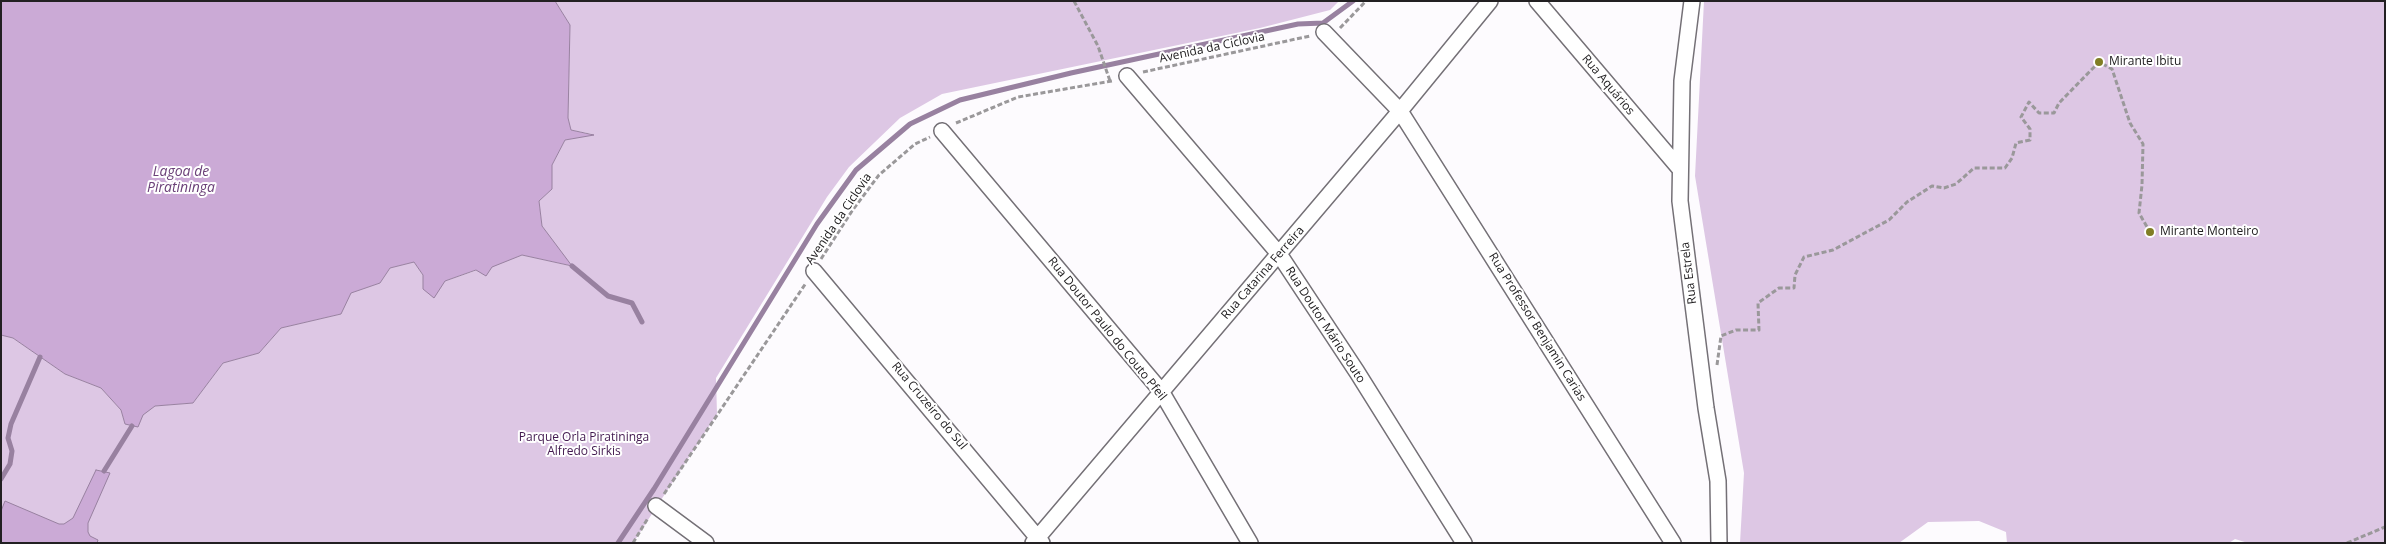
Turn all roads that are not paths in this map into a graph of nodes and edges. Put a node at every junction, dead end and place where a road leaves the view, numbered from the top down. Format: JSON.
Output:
{"nodes":[{"id":1,"x":1490,"y":1,"type":"edge"},
{"id":2,"x":1537,"y":1,"type":"edge"},
{"id":3,"x":1692,"y":1,"type":"edge"},
{"id":4,"x":1324,"y":32,"type":"road end"},
{"id":5,"x":1127,"y":76,"type":"road end"},
{"id":6,"x":1400,"y":111,"type":"junction"},
{"id":7,"x":942,"y":131,"type":"road end"},
{"id":8,"x":1679,"y":168,"type":"junction"},
{"id":9,"x":1279,"y":254,"type":"junction"},
{"id":10,"x":814,"y":271,"type":"road end"},
{"id":11,"x":1160,"y":391,"type":"junction"},
{"id":12,"x":656,"y":506,"type":"road end"},
{"id":13,"x":1038,"y":541,"type":"edge"},
{"id":14,"x":706,"y":543,"type":"edge"},
{"id":15,"x":1250,"y":543,"type":"edge"},
{"id":16,"x":1464,"y":543,"type":"edge"},
{"id":17,"x":1673,"y":543,"type":"edge"},
{"id":18,"x":1719,"y":543,"type":"edge"}],
"edges":[{"from":1,"to":6,"type":"street","name":"Rua Catarina Ferreira"},
{"from":2,"to":8,"type":"street","name":"Rua Aquários"},
{"from":3,"to":8,"type":"street","name":"Rua Estrela"},
{"from":4,"to":6,"type":"street","name":"Rua Professor Benjamin Carias"},
{"from":5,"to":9,"type":"street","name":"Rua Doutor Mário Souto"},
{"from":6,"to":9,"type":"street","name":"Rua Catarina Ferreira"},
{"from":6,"to":17,"type":"street","name":"Rua Professor Benjamin Carias"},
{"from":7,"to":11,"type":"street","name":"Rua Doutor Paulo do Couto Pfeil"},
{"from":8,"to":18,"type":"street","name":"Rua Estrela"},
{"from":9,"to":11,"type":"street","name":"Rua Catarina Ferreira"},
{"from":9,"to":16,"type":"street","name":"Rua Doutor Mário Souto"},
{"from":10,"to":13,"type":"street","name":"Rua Cruzeiro do Sul"},
{"from":11,"to":13,"type":"street","name":"Rua Catarina Ferreira"},
{"from":11,"to":15,"type":"street","name":"Rua Doutor Paulo do Couto Pfeil"},
{"from":12,"to":14,"type":"street"}]}
